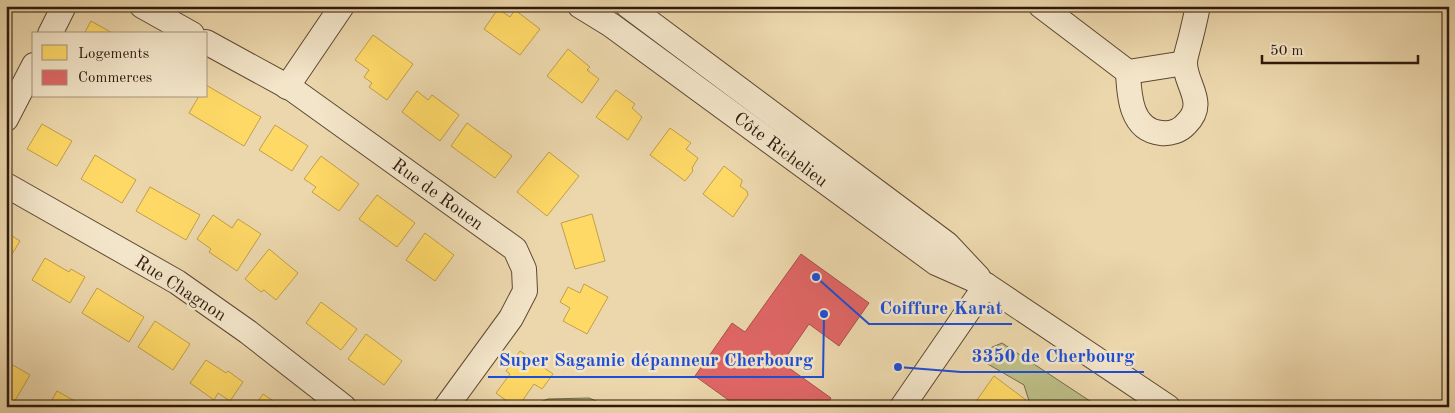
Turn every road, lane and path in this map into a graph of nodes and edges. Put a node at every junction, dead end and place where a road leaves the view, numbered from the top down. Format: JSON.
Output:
{"nodes":[{"id":1,"x":64,"y":6,"type":"edge"},
{"id":2,"x":142,"y":6,"type":"edge"},
{"id":3,"x":342,"y":6,"type":"edge"},
{"id":4,"x":580,"y":6,"type":"edge"},
{"id":5,"x":628,"y":6,"type":"edge"},
{"id":6,"x":1041,"y":6,"type":"edge"},
{"id":7,"x":1198,"y":6,"type":"edge"},
{"id":8,"x":614,"y":16,"type":"edge"},
{"id":9,"x":51,"y":32,"type":"edge"},
{"id":10,"x":188,"y":32,"type":"edge"},
{"id":11,"x":208,"y":43,"type":"edge"},
{"id":12,"x":1185,"y":63,"type":"junction"},
{"id":13,"x":32,"y":69,"type":"edge"},
{"id":14,"x":1128,"y":72,"type":"junction"},
{"id":15,"x":287,"y":86,"type":"junction"},
{"id":16,"x":6,"y":118,"type":"edge"},
{"id":17,"x":6,"y":185,"type":"edge"},
{"id":18,"x":986,"y":286,"type":"junction"},
{"id":19,"x":344,"y":407,"type":"edge"},
{"id":20,"x":446,"y":407,"type":"edge"},
{"id":21,"x":902,"y":407,"type":"edge"},
{"id":22,"x":1168,"y":407,"type":"edge"}],
"edges":[{"from":1,"to":9,"type":"street"},
{"from":2,"to":10,"type":"street"},
{"from":3,"to":15,"type":"street"},
{"from":4,"to":8,"type":"street","name":"Côte Richelieu"},
{"from":5,"to":18,"type":"street","name":"Côte Richelieu"},
{"from":6,"to":14,"type":"street"},
{"from":7,"to":12,"type":"street"},
{"from":8,"to":18,"type":"street","name":"Côte Richelieu"},
{"from":11,"to":15,"type":"street","name":"Rue de Rouen"},
{"from":12,"to":14,"type":"street"},
{"from":12,"to":14,"type":"street"},
{"from":13,"to":16,"type":"street"},
{"from":15,"to":20,"type":"street","name":"Rue de Rouen"},
{"from":17,"to":19,"type":"street","name":"Rue Chagnon"},
{"from":18,"to":21,"type":"street"},
{"from":18,"to":22,"type":"street","name":"Côte Richelieu"}]}
